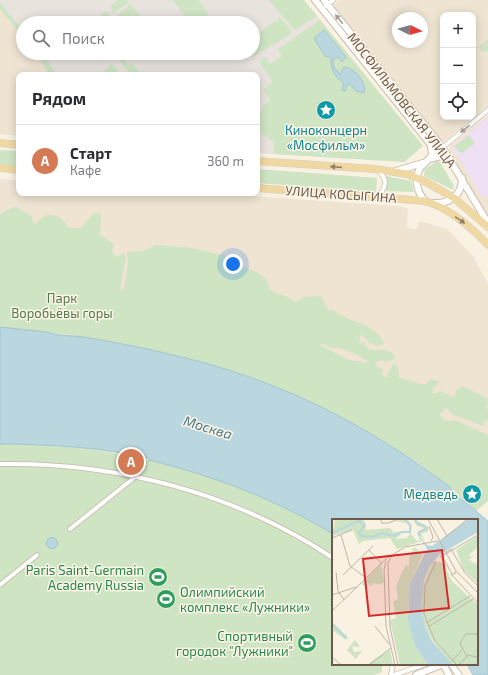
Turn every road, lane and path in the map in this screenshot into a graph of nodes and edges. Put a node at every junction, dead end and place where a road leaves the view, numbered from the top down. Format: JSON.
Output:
{"nodes":[{"id":1,"x":315,"y":0,"type":"edge"},
{"id":2,"x":333,"y":0,"type":"edge"},
{"id":3,"x":325,"y":4,"type":"edge"},
{"id":4,"x":488,"y":110,"type":"edge"},
{"id":5,"x":0,"y":143,"type":"edge"},
{"id":6,"x":16,"y":145,"type":"edge"},
{"id":7,"x":442,"y":147,"type":"junction"},
{"id":8,"x":450,"y":159,"type":"junction"},
{"id":9,"x":260,"y":161,"type":"edge"},
{"id":10,"x":427,"y":161,"type":"junction"},
{"id":11,"x":0,"y":168,"type":"edge"},
{"id":12,"x":375,"y":169,"type":"junction"},
{"id":13,"x":16,"y":170,"type":"edge"},
{"id":14,"x":392,"y":171,"type":"junction"},
{"id":15,"x":417,"y":178,"type":"junction"},
{"id":16,"x":462,"y":178,"type":"junction"},
{"id":17,"x":260,"y":188,"type":"edge"},
{"id":18,"x":374,"y":197,"type":"junction"},
{"id":19,"x":454,"y":198,"type":"junction"},
{"id":20,"x":429,"y":202,"type":"junction"},
{"id":21,"x":488,"y":223,"type":"edge"},
{"id":22,"x":488,"y":227,"type":"edge"},
{"id":23,"x":486,"y":243,"type":"edge"},
{"id":24,"x":0,"y":464,"type":"edge"},
{"id":25,"x":135,"y":477,"type":"junction"},
{"id":26,"x":70,"y":529,"type":"dead end"},
{"id":27,"x":37,"y":555,"type":"dead end"},
{"id":28,"x":332,"y":557,"type":"edge"},
{"id":29,"x":0,"y":585,"type":"edge"},
{"id":30,"x":437,"y":665,"type":"edge"},
{"id":31,"x":444,"y":665,"type":"edge"},
{"id":32,"x":452,"y":665,"type":"edge"},
{"id":33,"x":426,"y":667,"type":"edge"},
{"id":34,"x":405,"y":671,"type":"junction"},
{"id":35,"x":393,"y":675,"type":"edge"},
{"id":36,"x":416,"y":675,"type":"edge"},
{"id":37,"x":449,"y":675,"type":"edge"},
{"id":38,"x":459,"y":675,"type":"edge"}],
"edges":[{"from":1,"to":3,"type":"main road","name":"МОСФИЛЬМОВСКАЯ УЛИЦА"},
{"from":2,"to":3,"type":"street"},
{"from":7,"to":3,"type":"main road","name":"МОСФИЛЬМОВСКАЯ УЛИЦА","one_way":true},
{"from":3,"to":10,"type":"main road","name":"МОСФИЛЬМОВСКАЯ УЛИЦА"},
{"from":4,"to":7,"type":"street","one_way":true},
{"from":5,"to":6,"type":"main road"},
{"from":7,"to":8,"type":"main road","name":"МОСФИЛЬМОВСКАЯ УЛИЦА"},
{"from":7,"to":10,"type":"street"},
{"from":8,"to":10,"type":"main road","name":"УЛИЦА КОСЫГИНА"},
{"from":8,"to":16,"type":"main road","name":"МОСФИЛЬМОВСКАЯ УЛИЦА"},
{"from":12,"to":9,"type":"main road","name":"УЛИЦА КОСЫГИНА","one_way":true},
{"from":10,"to":14,"type":"main road","name":"УЛИЦА КОСЫГИНА"},
{"from":10,"to":15,"type":"main road"},
{"from":11,"to":13,"type":"main road"},
{"from":12,"to":14,"type":"main road","name":"УЛИЦА КОСЫГИНА"},
{"from":12,"to":18,"type":"street"},
{"from":14,"to":15,"type":"main road","name":"УЛИЦА КОСЫГИНА"},
{"from":15,"to":19,"type":"main road","name":"УЛИЦА КОСЫГИНА"},
{"from":15,"to":20,"type":"main road"},
{"from":16,"to":19,"type":"main road"},
{"from":16,"to":21,"type":"main road","name":"МОСФИЛЬМОВСКАЯ УЛИЦА"},
{"from":17,"to":18,"type":"main road","name":"УЛИЦА КОСЫГИНА"},
{"from":18,"to":20,"type":"main road","name":"УЛИЦА КОСЫГИНА"},
{"from":19,"to":20,"type":"main road","name":"УЛИЦА КОСЫГИНА"},
{"from":19,"to":22,"type":"main road","name":"УЛИЦА КОСЫГИНА"},
{"from":20,"to":23,"type":"main road","name":"УЛИЦА КОСЫГИНА","one_way":true},
{"from":24,"to":25,"type":"street"},
{"from":25,"to":26,"type":"street"},
{"from":25,"to":28,"type":"street"},
{"from":27,"to":29,"type":"street"},
{"from":30,"to":33,"type":"main road"},
{"from":31,"to":37,"type":"main road"},
{"from":32,"to":38,"type":"street"},
{"from":33,"to":34,"type":"street"},
{"from":33,"to":34,"type":"street"},
{"from":33,"to":36,"type":"main road"},
{"from":34,"to":35,"type":"street"}]}
